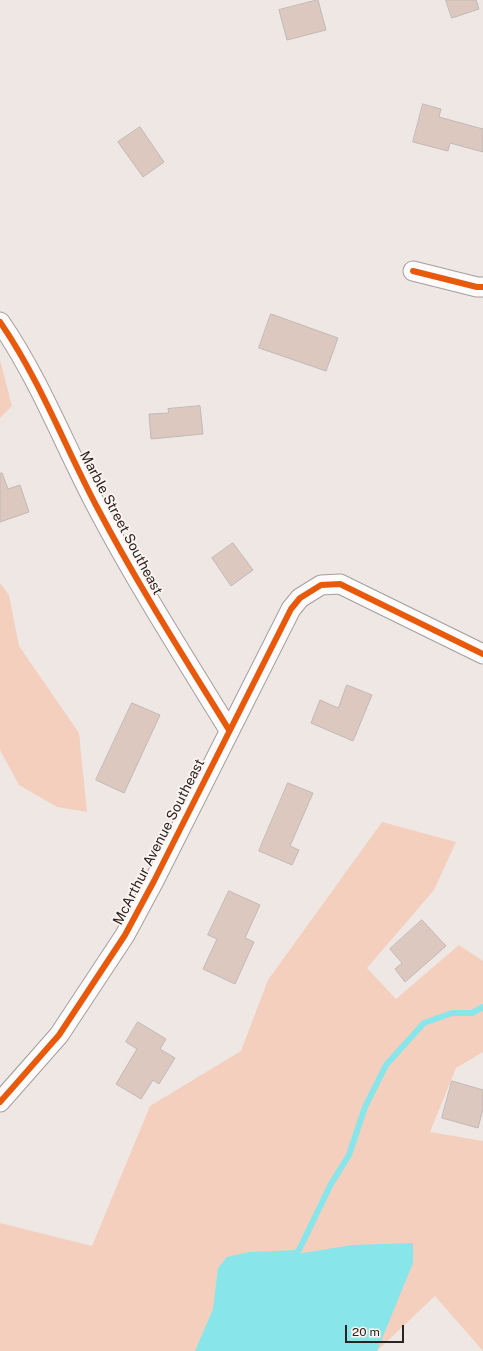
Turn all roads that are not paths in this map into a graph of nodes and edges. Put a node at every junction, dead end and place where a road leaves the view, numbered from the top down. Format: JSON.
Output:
{"nodes":[{"id":1,"x":413,"y":271,"type":"dead end"},
{"id":2,"x":483,"y":287,"type":"edge"},
{"id":3,"x":0,"y":322,"type":"edge"},
{"id":4,"x":483,"y":654,"type":"edge"},
{"id":5,"x":229,"y":730,"type":"junction"},
{"id":6,"x":0,"y":1102,"type":"edge"}],
"edges":[{"from":1,"to":2,"type":"street"},
{"from":3,"to":5,"type":"street","name":"Marble Street Southeast"},
{"from":4,"to":5,"type":"street","name":"McArthur Avenue Southeast"},
{"from":5,"to":6,"type":"street","name":"McArthur Avenue Southeast"}]}
